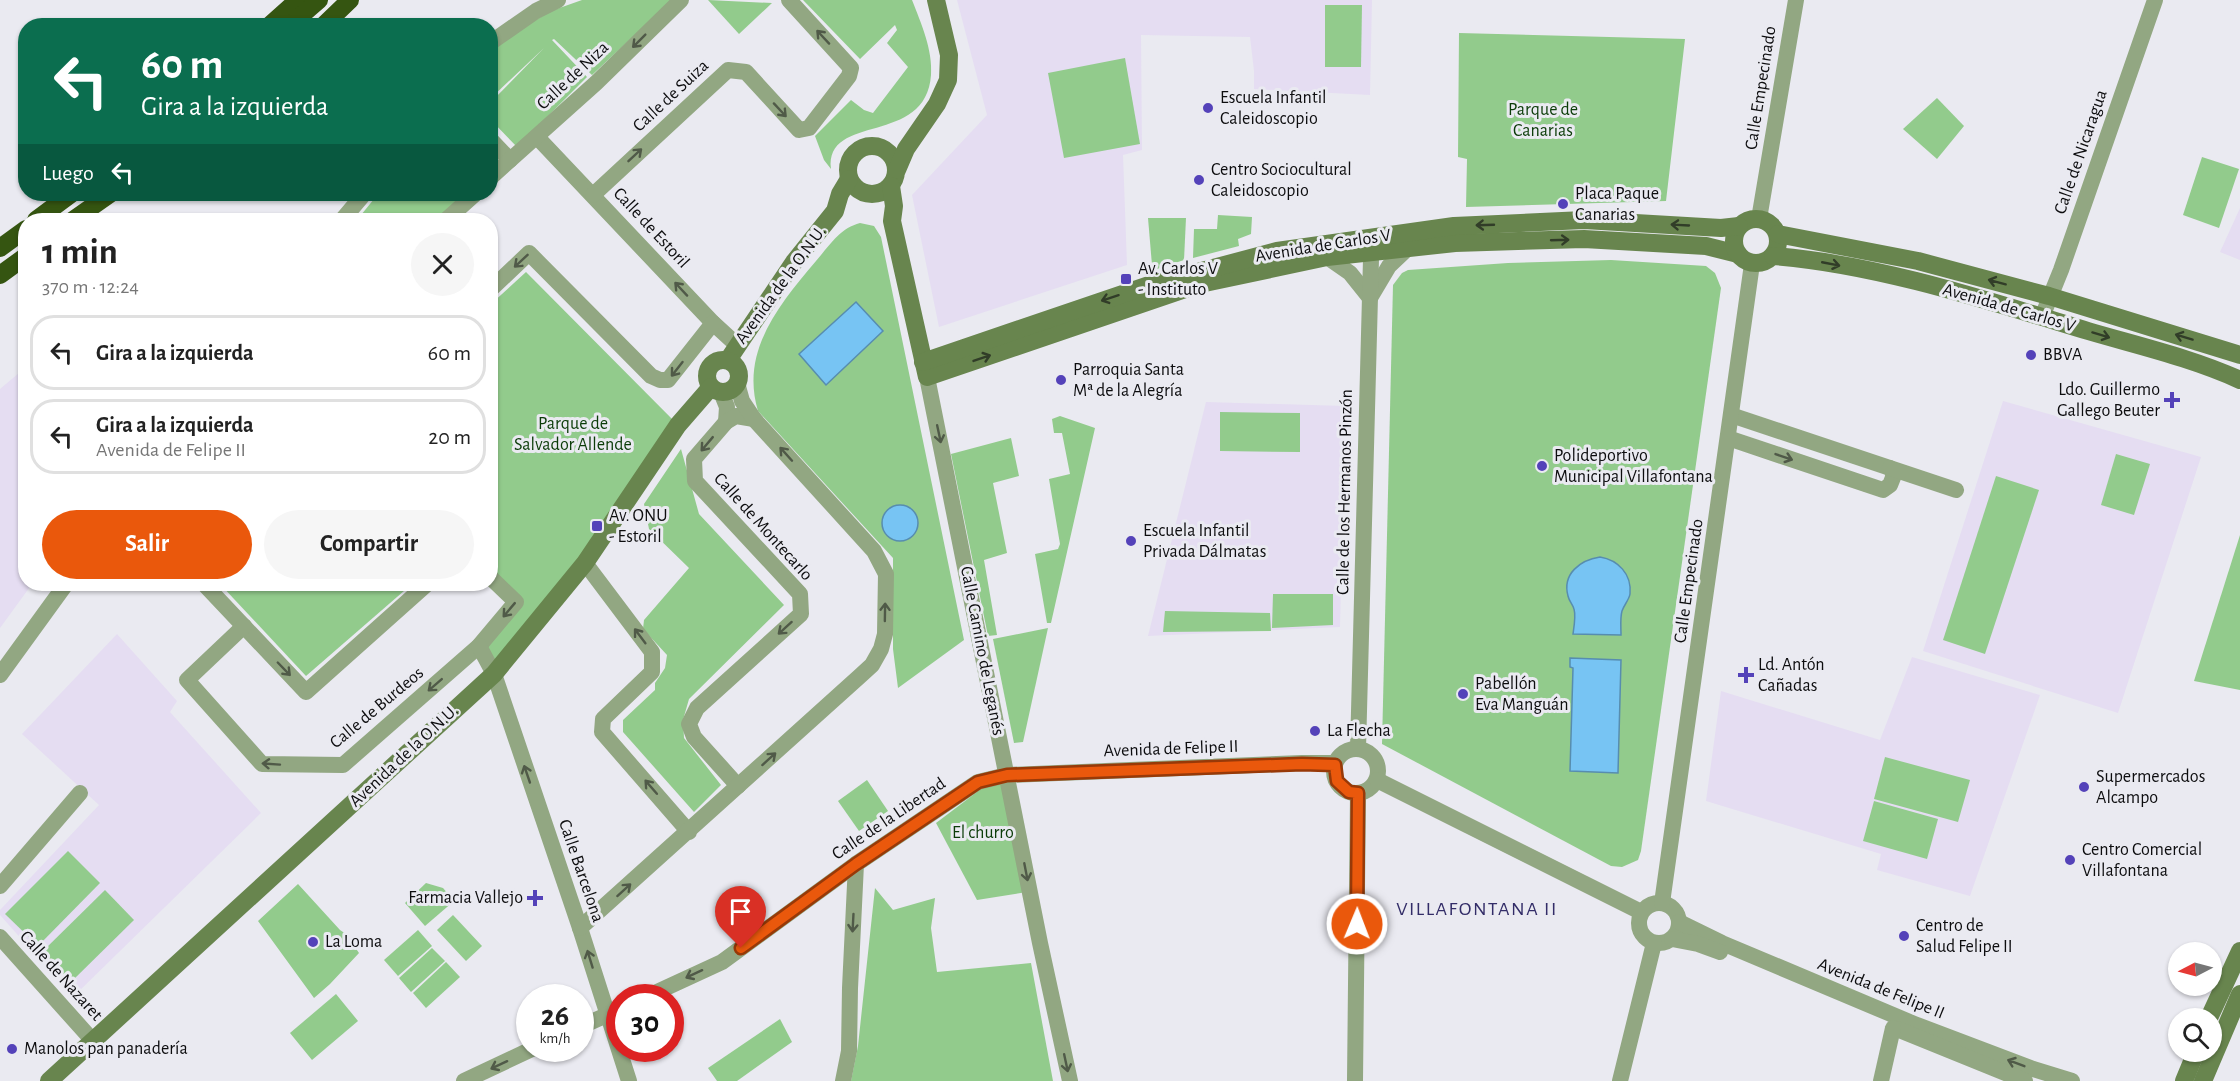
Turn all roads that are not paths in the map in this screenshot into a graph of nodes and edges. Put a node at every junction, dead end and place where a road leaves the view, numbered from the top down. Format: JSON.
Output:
{"nodes":[{"id":1,"x":298,"y":0,"type":"edge"},
{"id":2,"x":320,"y":0,"type":"edge"},
{"id":3,"x":350,"y":0,"type":"edge"},
{"id":4,"x":363,"y":0,"type":"edge"},
{"id":5,"x":558,"y":0,"type":"edge"},
{"id":6,"x":681,"y":0,"type":"edge"},
{"id":7,"x":789,"y":0,"type":"edge"},
{"id":8,"x":936,"y":0,"type":"edge"},
{"id":9,"x":1796,"y":0,"type":"edge"},
{"id":10,"x":2155,"y":0,"type":"edge"},
{"id":11,"x":278,"y":18,"type":"edge"},
{"id":12,"x":299,"y":18,"type":"edge"},
{"id":13,"x":331,"y":18,"type":"edge"},
{"id":14,"x":347,"y":18,"type":"edge"},
{"id":15,"x":498,"y":37,"type":"edge"},
{"id":16,"x":918,"y":130,"type":"junction"},
{"id":17,"x":537,"y":137,"type":"junction"},
{"id":18,"x":881,"y":147,"type":"junction"},
{"id":19,"x":498,"y":148,"type":"edge"},
{"id":20,"x":510,"y":160,"type":"junction"},
{"id":21,"x":498,"y":171,"type":"edge"},
{"id":22,"x":894,"y":178,"type":"junction"},
{"id":23,"x":849,"y":179,"type":"junction"},
{"id":24,"x":869,"y":194,"type":"junction"},
{"id":25,"x":593,"y":195,"type":"junction"},
{"id":26,"x":62,"y":201,"type":"edge"},
{"id":27,"x":100,"y":201,"type":"edge"},
{"id":28,"x":358,"y":201,"type":"edge"},
{"id":29,"x":466,"y":201,"type":"edge"},
{"id":30,"x":835,"y":211,"type":"junction"},
{"id":31,"x":45,"y":213,"type":"edge"},
{"id":32,"x":84,"y":213,"type":"edge"},
{"id":33,"x":348,"y":213,"type":"edge"},
{"id":34,"x":454,"y":213,"type":"edge"},
{"id":35,"x":1760,"y":219,"type":"junction"},
{"id":36,"x":892,"y":221,"type":"junction"},
{"id":37,"x":1738,"y":226,"type":"junction"},
{"id":38,"x":18,"y":234,"type":"edge"},
{"id":39,"x":1778,"y":234,"type":"junction"},
{"id":40,"x":1370,"y":245,"type":"junction"},
{"id":41,"x":0,"y":248,"type":"edge"},
{"id":42,"x":1408,"y":248,"type":"junction"},
{"id":43,"x":1773,"y":256,"type":"junction"},
{"id":44,"x":1327,"y":257,"type":"junction"},
{"id":45,"x":1745,"y":259,"type":"junction"},
{"id":46,"x":18,"y":262,"type":"edge"},
{"id":47,"x":0,"y":275,"type":"edge"},
{"id":48,"x":498,"y":283,"type":"edge"},
{"id":49,"x":2049,"y":296,"type":"junction"},
{"id":50,"x":1370,"y":298,"type":"junction"},
{"id":51,"x":2042,"y":317,"type":"junction"},
{"id":52,"x":713,"y":323,"type":"junction"},
{"id":53,"x":733,"y":353,"type":"junction"},
{"id":54,"x":2240,"y":355,"type":"edge"},
{"id":55,"x":925,"y":369,"type":"junction"},
{"id":56,"x":2240,"y":380,"type":"edge"},
{"id":57,"x":723,"y":388,"type":"junction"},
{"id":58,"x":1731,"y":415,"type":"junction"},
{"id":59,"x":754,"y":419,"type":"junction"},
{"id":60,"x":726,"y":422,"type":"junction"},
{"id":61,"x":1728,"y":438,"type":"junction"},
{"id":62,"x":1890,"y":468,"type":"junction"},
{"id":63,"x":1956,"y":490,"type":"dead end"},
{"id":64,"x":585,"y":563,"type":"junction"},
{"id":65,"x":498,"y":585,"type":"edge"},
{"id":66,"x":61,"y":591,"type":"edge"},
{"id":67,"x":211,"y":591,"type":"edge"},
{"id":68,"x":419,"y":591,"type":"edge"},
{"id":69,"x":244,"y":626,"type":"junction"},
{"id":70,"x":479,"y":646,"type":"junction"},
{"id":71,"x":494,"y":674,"type":"junction"},
{"id":72,"x":0,"y":675,"type":"edge"},
{"id":73,"x":1358,"y":748,"type":"junction"},
{"id":74,"x":1335,"y":765,"type":"junction"},
{"id":75,"x":1007,"y":775,"type":"junction"},
{"id":76,"x":1377,"y":780,"type":"junction"},
{"id":77,"x":738,"y":786,"type":"junction"},
{"id":78,"x":80,"y":793,"type":"dead end"},
{"id":79,"x":1358,"y":793,"type":"junction"},
{"id":80,"x":689,"y":832,"type":"junction"},
{"id":81,"x":856,"y":864,"type":"junction"},
{"id":82,"x":0,"y":886,"type":"edge"},
{"id":83,"x":1662,"y":903,"type":"junction"},
{"id":84,"x":1641,"y":912,"type":"junction"},
{"id":85,"x":1679,"y":922,"type":"junction"},
{"id":86,"x":580,"y":928,"type":"junction"},
{"id":87,"x":0,"y":937,"type":"edge"},
{"id":88,"x":1672,"y":939,"type":"junction"},
{"id":89,"x":1654,"y":943,"type":"junction"},
{"id":90,"x":2240,"y":951,"type":"edge"},
{"id":91,"x":674,"y":984,"type":"edge"},
{"id":92,"x":606,"y":994,"type":"edge"},
{"id":93,"x":2240,"y":994,"type":"edge"},
{"id":94,"x":2214,"y":1008,"type":"edge"},
{"id":95,"x":1893,"y":1028,"type":"junction"},
{"id":96,"x":93,"y":1041,"type":"junction"},
{"id":97,"x":516,"y":1056,"type":"edge"},
{"id":98,"x":625,"y":1062,"type":"edge"},
{"id":99,"x":2192,"y":1062,"type":"edge"},
{"id":100,"x":57,"y":1078,"type":"edge"},
{"id":101,"x":464,"y":1081,"type":"edge"},
{"id":102,"x":629,"y":1081,"type":"edge"},
{"id":103,"x":843,"y":1081,"type":"edge"},
{"id":104,"x":1070,"y":1081,"type":"edge"},
{"id":105,"x":1355,"y":1081,"type":"edge"},
{"id":106,"x":1620,"y":1081,"type":"edge"},
{"id":107,"x":1881,"y":1081,"type":"edge"},
{"id":108,"x":2025,"y":1081,"type":"edge"},
{"id":109,"x":2072,"y":1081,"type":"edge"},
{"id":110,"x":2184,"y":1081,"type":"edge"},
{"id":111,"x":2203,"y":1081,"type":"edge"}],
"edges":[{"from":1,"to":11,"type":"highway"},
{"from":2,"to":12,"type":"highway"},
{"from":3,"to":13,"type":"highway"},
{"from":4,"to":14,"type":"highway"},
{"from":5,"to":15,"type":"street"},
{"from":6,"to":17,"type":"street","name":"Calle de Niza","one_way":true},
{"from":25,"to":7,"type":"street","name":"Calle de Suiza","one_way":true},
{"from":8,"to":16,"type":"street"},
{"from":9,"to":35,"type":"street","name":"Calle Empecinado"},
{"from":10,"to":49,"type":"street","name":"Calle de Nicaragua"},
{"from":16,"to":18,"type":"street"},
{"from":16,"to":22,"type":"street"},
{"from":17,"to":20,"type":"street","name":"Calle de Niza"},
{"from":17,"to":25,"type":"street","name":"Calle de Estoril"},
{"from":18,"to":22,"type":"street"},
{"from":18,"to":23,"type":"street"},
{"from":19,"to":20,"type":"street"},
{"from":20,"to":21,"type":"street","name":"Calle de Niza"},
{"from":22,"to":24,"type":"street"},
{"from":22,"to":36,"type":"street","name":"Calle Camino de Leganés"},
{"from":23,"to":24,"type":"street"},
{"from":23,"to":30,"type":"street","name":"Avenida de la O.N.U."},
{"from":24,"to":30,"type":"street","name":"Avenida de la O.N.U."},
{"from":24,"to":36,"type":"street","name":"Calle Camino de Leganés"},
{"from":52,"to":25,"type":"street","name":"Calle de Estoril","one_way":true},
{"from":26,"to":31,"type":"highway"},
{"from":27,"to":32,"type":"highway"},
{"from":28,"to":33,"type":"street"},
{"from":29,"to":34,"type":"street"},
{"from":30,"to":53,"type":"street","name":"Avenida de la O.N.U."},
{"from":35,"to":37,"type":"street"},
{"from":35,"to":39,"type":"street"},
{"from":36,"to":55,"type":"street","name":"Calle Camino de Leganés"},
{"from":37,"to":40,"type":"street","name":"Avenida de Carlos V","one_way":true},
{"from":37,"to":45,"type":"street"},
{"from":38,"to":41,"type":"highway"},
{"from":39,"to":43,"type":"street"},
{"from":49,"to":39,"type":"street","name":"Avenida de Carlos V","one_way":true},
{"from":40,"to":42,"type":"street","name":"Avenida de Carlos V"},
{"from":40,"to":44,"type":"street","name":"Avenida de Carlos V"},
{"from":40,"to":50,"type":"street","name":"Calle de los Hermanos Pinzón"},
{"from":40,"to":55,"type":"street","name":"Avenida de Carlos V","one_way":true},
{"from":42,"to":45,"type":"street","name":"Avenida de Carlos V","one_way":true},
{"from":42,"to":50,"type":"street"},
{"from":43,"to":45,"type":"street"},
{"from":43,"to":51,"type":"street","name":"Avenida de Carlos V","one_way":true},
{"from":44,"to":50,"type":"street"},
{"from":55,"to":44,"type":"street","name":"Avenida de Carlos V","one_way":true},
{"from":45,"to":58,"type":"street","name":"Calle Empecinado"},
{"from":46,"to":47,"type":"highway"},
{"from":52,"to":48,"type":"street","one_way":true},
{"from":49,"to":51,"type":"street","name":"Calle de Nicaragua"},
{"from":54,"to":49,"type":"street","name":"Avenida de Carlos V","one_way":true},
{"from":50,"to":73,"type":"street","name":"Calle de los Hermanos Pinzón"},
{"from":51,"to":56,"type":"street","name":"Avenida de Carlos V","one_way":true},
{"from":52,"to":53,"type":"street","name":"Calle de Estoril"},
{"from":53,"to":57,"type":"street"},
{"from":53,"to":57,"type":"street","name":"Avenida de la O.N.U."},
{"from":55,"to":75,"type":"street","name":"Calle Camino de Leganés","one_way":true},
{"from":57,"to":59,"type":"street"},
{"from":57,"to":60,"type":"street"},
{"from":57,"to":64,"type":"street","name":"Avenida de la O.N.U."},
{"from":58,"to":61,"type":"street","name":"Calle Empecinado"},
{"from":58,"to":62,"type":"street"},
{"from":59,"to":60,"type":"street"},
{"from":77,"to":59,"type":"street","one_way":true},
{"from":60,"to":77,"type":"street","name":"Calle de Montecarlo","one_way":true},
{"from":61,"to":62,"type":"street","one_way":true},
{"from":61,"to":83,"type":"street","name":"Calle Empecinado"},
{"from":62,"to":63,"type":"street"},
{"from":64,"to":71,"type":"street","name":"Avenida de la O.N.U."},
{"from":80,"to":64,"type":"street","one_way":true},
{"from":65,"to":70,"type":"street","name":"Calle de Burdeos","one_way":true},
{"from":66,"to":72,"type":"street"},
{"from":67,"to":69,"type":"street"},
{"from":69,"to":68,"type":"street","one_way":true},
{"from":70,"to":69,"type":"street","name":"Calle de Burdeos","one_way":true},
{"from":70,"to":71,"type":"street"},
{"from":86,"to":71,"type":"street","name":"Calle Barcelona","one_way":true},
{"from":71,"to":96,"type":"street","name":"Avenida de la O.N.U."},
{"from":73,"to":74,"type":"street"},
{"from":73,"to":76,"type":"street"},
{"from":74,"to":75,"type":"street","name":"Avenida de Felipe II"},
{"from":74,"to":79,"type":"street"},
{"from":75,"to":81,"type":"street","name":"Calle de la Libertad"},
{"from":75,"to":104,"type":"street","name":"Calle Camino de Leganés","one_way":true},
{"from":76,"to":79,"type":"street"},
{"from":76,"to":84,"type":"street"},
{"from":77,"to":80,"type":"street"},
{"from":78,"to":82,"type":"street"},
{"from":79,"to":105,"type":"street"},
{"from":86,"to":80,"type":"street","one_way":true},
{"from":81,"to":91,"type":"street","name":"Calle de la Libertad","one_way":true},
{"from":81,"to":103,"type":"street","one_way":true},
{"from":83,"to":84,"type":"street"},
{"from":83,"to":85,"type":"street"},
{"from":84,"to":89,"type":"street"},
{"from":85,"to":88,"type":"street"},
{"from":109,"to":85,"type":"street","name":"Avenida de Felipe II","one_way":true},
{"from":92,"to":86,"type":"street","name":"Calle Barcelona","one_way":true},
{"from":87,"to":96,"type":"street","name":"Calle de Nazaret"},
{"from":88,"to":89,"type":"street"},
{"from":88,"to":95,"type":"street","name":"Avenida de Felipe II"},
{"from":89,"to":106,"type":"street"},
{"from":90,"to":94,"type":"street"},
{"from":93,"to":111,"type":"street"},
{"from":95,"to":107,"type":"street"},
{"from":95,"to":108,"type":"street","name":"Avenida de Felipe II"},
{"from":96,"to":100,"type":"street","name":"Avenida de la O.N.U."},
{"from":97,"to":101,"type":"street","one_way":true},
{"from":98,"to":102,"type":"street","name":"Calle Barcelona"},
{"from":99,"to":110,"type":"street"}]}
